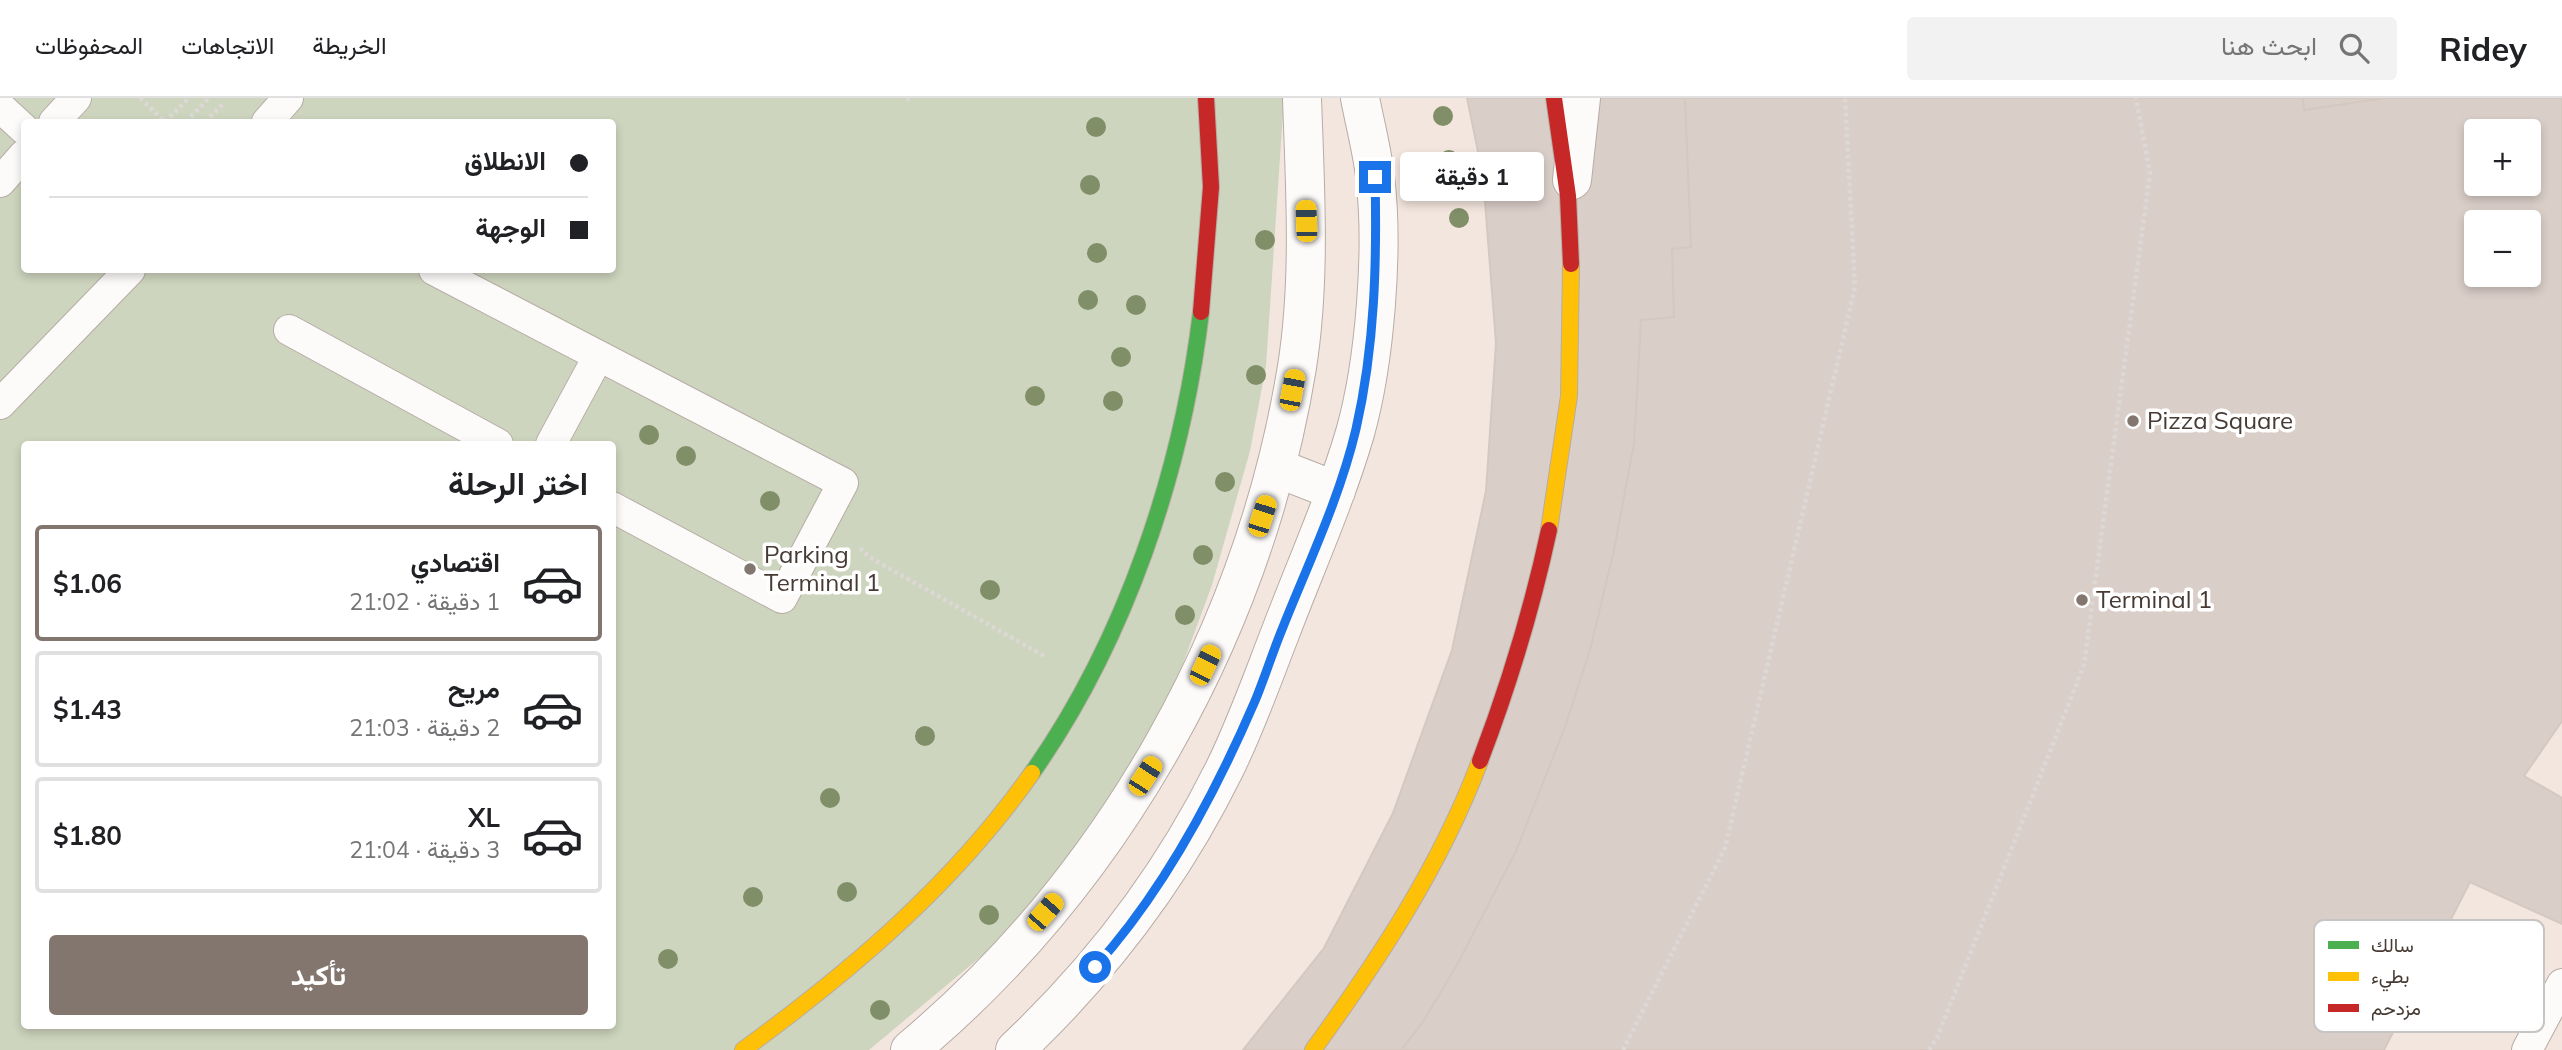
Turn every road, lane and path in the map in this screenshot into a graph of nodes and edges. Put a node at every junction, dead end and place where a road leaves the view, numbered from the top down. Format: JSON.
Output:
{"nodes":[{"id":1,"x":76,"y":98,"type":"edge"},
{"id":2,"x":140,"y":98,"type":"edge"},
{"id":3,"x":189,"y":98,"type":"edge"},
{"id":4,"x":209,"y":98,"type":"edge"},
{"id":5,"x":228,"y":98,"type":"edge"},
{"id":6,"x":288,"y":98,"type":"edge"},
{"id":7,"x":912,"y":98,"type":"edge"},
{"id":8,"x":1206,"y":98,"type":"edge"},
{"id":9,"x":1303,"y":98,"type":"edge"},
{"id":10,"x":1360,"y":98,"type":"edge"},
{"id":11,"x":1554,"y":98,"type":"edge"},
{"id":12,"x":1581,"y":98,"type":"edge"},
{"id":13,"x":1845,"y":98,"type":"edge"},
{"id":14,"x":2136,"y":98,"type":"edge"},
{"id":15,"x":906,"y":99,"type":"edge"},
{"id":16,"x":0,"y":107,"type":"edge"},
{"id":17,"x":57,"y":119,"type":"edge"},
{"id":18,"x":162,"y":119,"type":"edge"},
{"id":19,"x":168,"y":119,"type":"edge"},
{"id":20,"x":189,"y":119,"type":"edge"},
{"id":21,"x":208,"y":119,"type":"edge"},
{"id":22,"x":270,"y":119,"type":"edge"},
{"id":23,"x":21,"y":126,"type":"edge"},
{"id":24,"x":21,"y":158,"type":"edge"},
{"id":25,"x":0,"y":182,"type":"edge"},
{"id":26,"x":1569,"y":210,"type":"junction"},
{"id":27,"x":128,"y":273,"type":"edge"},
{"id":28,"x":440,"y":273,"type":"edge"},
{"id":29,"x":289,"y":330,"type":"dead end"},
{"id":30,"x":598,"y":358,"type":"junction"},
{"id":31,"x":0,"y":404,"type":"edge"},
{"id":32,"x":492,"y":441,"type":"edge"},
{"id":33,"x":553,"y":441,"type":"edge"},
{"id":34,"x":1277,"y":468,"type":"junction"},
{"id":35,"x":1336,"y":491,"type":"junction"},
{"id":36,"x":616,"y":509,"type":"edge"},
{"id":37,"x":2562,"y":984,"type":"edge"},
{"id":38,"x":2544,"y":1018,"type":"edge"},
{"id":39,"x":2537,"y":1032,"type":"edge"},
{"id":40,"x":743,"y":1050,"type":"edge"},
{"id":41,"x":910,"y":1050,"type":"edge"},
{"id":42,"x":1015,"y":1050,"type":"edge"},
{"id":43,"x":1313,"y":1050,"type":"edge"},
{"id":44,"x":1623,"y":1050,"type":"edge"},
{"id":45,"x":1929,"y":1050,"type":"edge"},
{"id":46,"x":2527,"y":1050,"type":"edge"}],
"edges":[{"from":1,"to":17,"type":"lane"},
{"from":2,"to":18,"type":"path"},
{"from":3,"to":19,"type":"path"},
{"from":4,"to":20,"type":"path"},
{"from":5,"to":21,"type":"path"},
{"from":6,"to":22,"type":"lane"},
{"from":7,"to":15,"type":"path"},
{"from":8,"to":40,"type":"street"},
{"from":9,"to":34,"type":"street"},
{"from":10,"to":35,"type":"street"},
{"from":11,"to":26,"type":"street"},
{"from":12,"to":26,"type":"street"},
{"from":13,"to":44,"type":"path"},
{"from":14,"to":45,"type":"path"},
{"from":16,"to":23,"type":"lane"},
{"from":24,"to":25,"type":"lane"},
{"from":26,"to":43,"type":"street"},
{"from":27,"to":31,"type":"lane"},
{"from":28,"to":30,"type":"lane"},
{"from":29,"to":32,"type":"lane"},
{"from":30,"to":33,"type":"lane"},
{"from":30,"to":36,"type":"lane"},
{"from":34,"to":35,"type":"street"},
{"from":34,"to":41,"type":"street"},
{"from":35,"to":42,"type":"street"},
{"from":37,"to":38,"type":"lane"},
{"from":39,"to":46,"type":"lane"}]}
